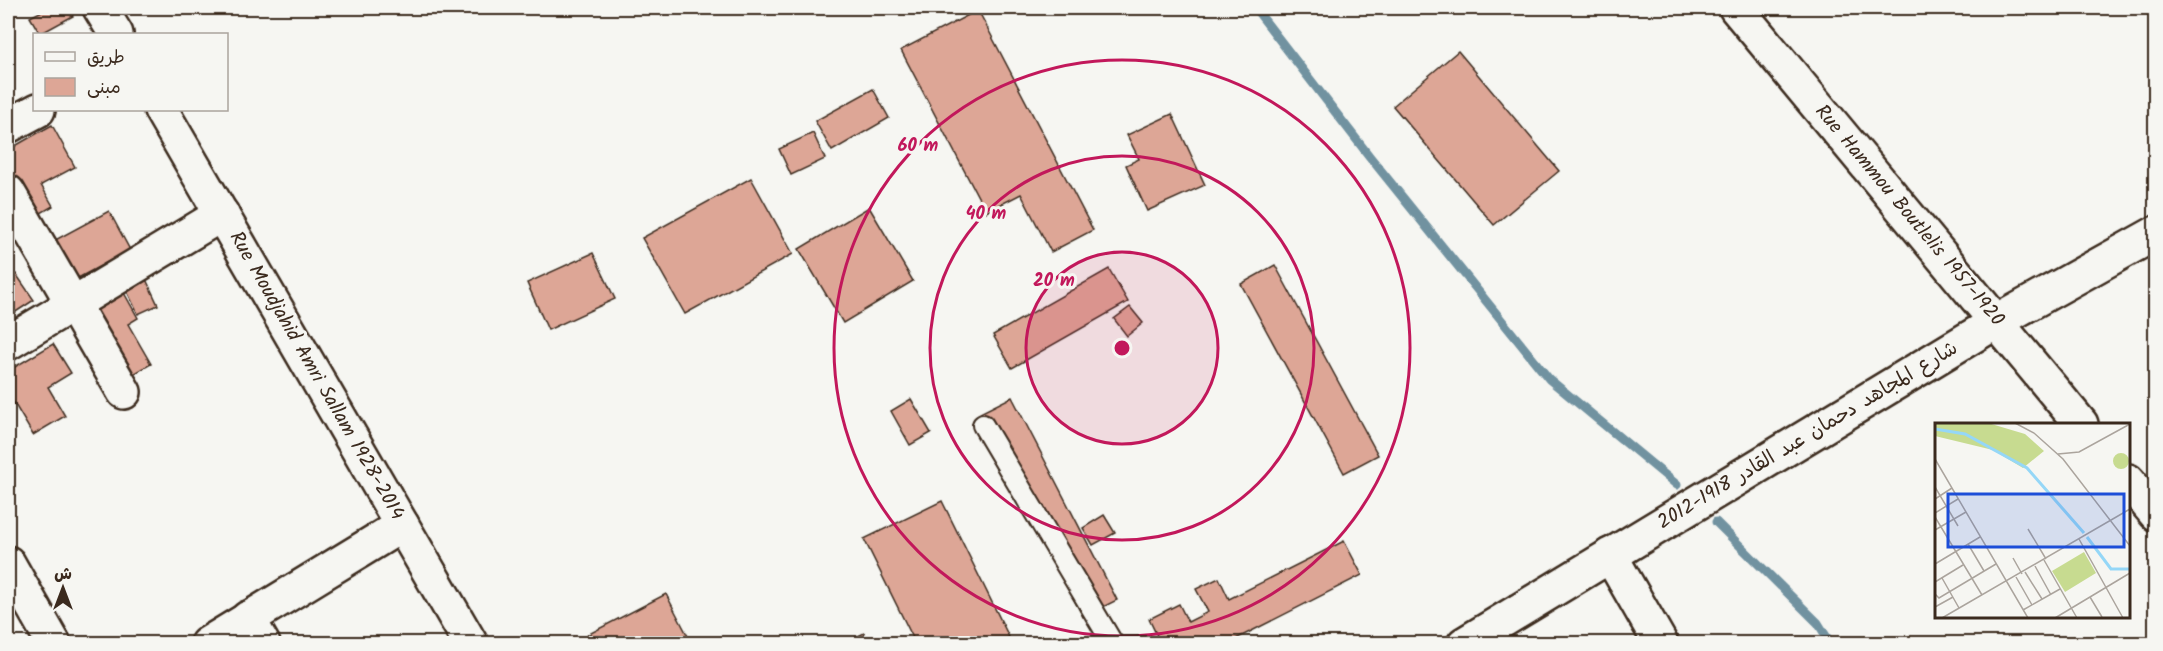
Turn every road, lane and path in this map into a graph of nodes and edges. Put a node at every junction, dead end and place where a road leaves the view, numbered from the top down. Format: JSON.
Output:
{"nodes":[{"id":1,"x":100,"y":8,"type":"edge"},
{"id":2,"x":1736,"y":8,"type":"edge"},
{"id":3,"x":115,"y":33,"type":"edge"},
{"id":4,"x":36,"y":111,"type":"edge"},
{"id":5,"x":161,"y":111,"type":"edge"},
{"id":6,"x":8,"y":126,"type":"edge"},
{"id":7,"x":8,"y":192,"type":"edge"},
{"id":8,"x":222,"y":214,"type":"junction"},
{"id":9,"x":2156,"y":233,"type":"edge"},
{"id":10,"x":73,"y":303,"type":"junction"},
{"id":11,"x":1996,"y":322,"type":"junction"},
{"id":12,"x":8,"y":343,"type":"edge"},
{"id":13,"x":124,"y":392,"type":"dead end"},
{"id":14,"x":2080,"y":423,"type":"edge"},
{"id":15,"x":983,"y":425,"type":"dead end"},
{"id":16,"x":2130,"y":484,"type":"edge"},
{"id":17,"x":2156,"y":514,"type":"edge"},
{"id":18,"x":402,"y":525,"type":"junction"},
{"id":19,"x":1610,"y":555,"type":"junction"},
{"id":20,"x":8,"y":563,"type":"edge"},
{"id":21,"x":256,"y":631,"type":"edge"},
{"id":22,"x":54,"y":644,"type":"edge"},
{"id":23,"x":207,"y":644,"type":"edge"},
{"id":24,"x":471,"y":644,"type":"edge"},
{"id":25,"x":1113,"y":644,"type":"edge"},
{"id":26,"x":1464,"y":644,"type":"edge"},
{"id":27,"x":1661,"y":644,"type":"edge"}],
"edges":[{"from":1,"to":3,"type":"street"},
{"from":2,"to":11,"type":"street","name":"Rue Hammou Boutlelis 1957-1920"},
{"from":4,"to":6,"type":"street"},
{"from":5,"to":8,"type":"street","name":"Rue Moudjahid Amri Sallam 1928-2014"},
{"from":7,"to":10,"type":"street"},
{"from":8,"to":10,"type":"street"},
{"from":8,"to":18,"type":"street","name":"Rue Moudjahid Amri Sallam 1928-2014"},
{"from":9,"to":11,"type":"street","name":"شارع المجاهد دحمان عبد القادر 1918-2012"},
{"from":10,"to":12,"type":"street"},
{"from":10,"to":13,"type":"street"},
{"from":11,"to":14,"type":"street","name":"Rue Hammou Boutlelis 1957-1920"},
{"from":11,"to":19,"type":"street","name":"شارع المجاهد دحمان عبد القادر 1918-2012"},
{"from":15,"to":25,"type":"lane"},
{"from":16,"to":17,"type":"street"},
{"from":18,"to":21,"type":"street"},
{"from":18,"to":24,"type":"street","name":"Rue Moudjahid Amri Sallam 1928-2014"},
{"from":19,"to":26,"type":"street","name":"شارع المجاهد دحمان عبد القادر 1918-2012"},
{"from":19,"to":27,"type":"street"},
{"from":20,"to":22,"type":"street"},
{"from":21,"to":23,"type":"street"}]}
